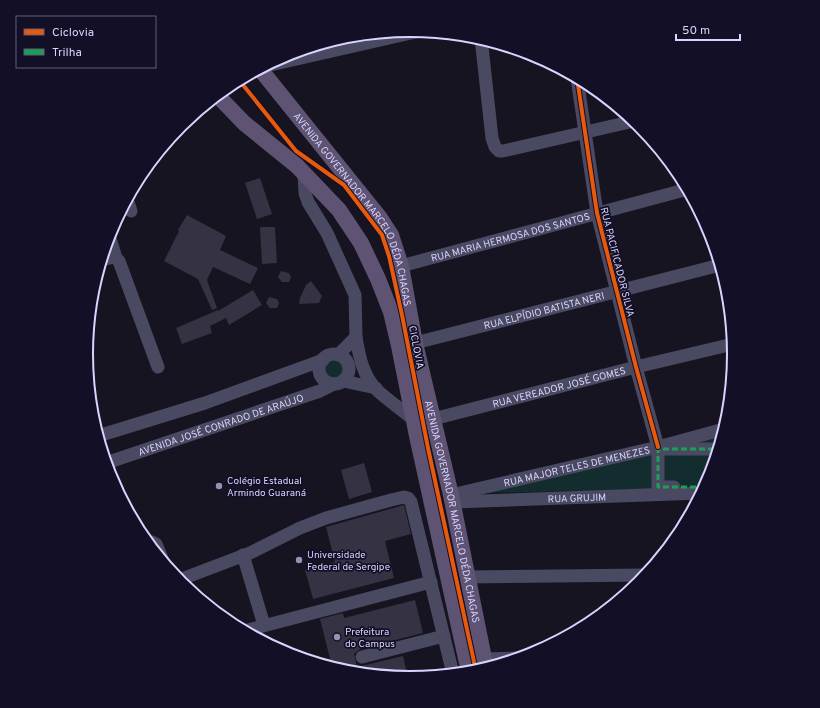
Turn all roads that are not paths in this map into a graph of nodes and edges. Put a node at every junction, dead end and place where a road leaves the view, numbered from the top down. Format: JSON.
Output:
{"nodes":[{"id":1,"x":389,"y":38,"type":"edge"},
{"id":2,"x":482,"y":45,"type":"edge"},
{"id":3,"x":291,"y":60,"type":"edge"},
{"id":4,"x":263,"y":73,"type":"edge"},
{"id":5,"x":578,"y":85,"type":"edge"},
{"id":6,"x":221,"y":100,"type":"edge"},
{"id":7,"x":626,"y":123,"type":"edge"},
{"id":8,"x":584,"y":133,"type":"junction"},
{"id":9,"x":304,"y":174,"type":"junction"},
{"id":10,"x":682,"y":191,"type":"edge"},
{"id":11,"x":597,"y":213,"type":"junction"},
{"id":12,"x":112,"y":246,"type":"edge"},
{"id":13,"x":108,"y":258,"type":"edge"},
{"id":14,"x":116,"y":258,"type":"junction"},
{"id":15,"x":401,"y":266,"type":"junction"},
{"id":16,"x":714,"y":266,"type":"edge"},
{"id":17,"x":616,"y":291,"type":"junction"},
{"id":18,"x":356,"y":337,"type":"junction"},
{"id":19,"x":415,"y":343,"type":"junction"},
{"id":20,"x":727,"y":346,"type":"edge"},
{"id":21,"x":338,"y":355,"type":"junction"},
{"id":22,"x":323,"y":360,"type":"junction"},
{"id":23,"x":158,"y":367,"type":"dead end"},
{"id":24,"x":636,"y":367,"type":"junction"},
{"id":25,"x":338,"y":383,"type":"junction"},
{"id":26,"x":376,"y":388,"type":"junction"},
{"id":27,"x":413,"y":419,"type":"junction"},
{"id":28,"x":433,"y":419,"type":"junction"},
{"id":29,"x":717,"y":431,"type":"edge"},
{"id":30,"x":104,"y":434,"type":"edge"},
{"id":31,"x":658,"y":447,"type":"junction"},
{"id":32,"x":712,"y":449,"type":"edge"},
{"id":33,"x":112,"y":461,"type":"edge"},
{"id":34,"x":698,"y":486,"type":"edge"},
{"id":35,"x":694,"y":494,"type":"edge"},
{"id":36,"x":452,"y":498,"type":"junction"},
{"id":37,"x":243,"y":555,"type":"junction"},
{"id":38,"x":638,"y":574,"type":"edge"},
{"id":39,"x":185,"y":577,"type":"edge"},
{"id":40,"x":467,"y":577,"type":"junction"},
{"id":41,"x":431,"y":582,"type":"junction"},
{"id":42,"x":264,"y":625,"type":"junction"},
{"id":43,"x":251,"y":629,"type":"edge"},
{"id":44,"x":444,"y":636,"type":"junction"},
{"id":45,"x":362,"y":657,"type":"dead end"},
{"id":46,"x":485,"y":662,"type":"edge"},
{"id":47,"x":469,"y":665,"type":"edge"},
{"id":48,"x":451,"y":668,"type":"edge"}],
"edges":[{"from":1,"to":3,"type":"street"},
{"from":2,"to":8,"type":"street"},
{"from":4,"to":15,"type":"main road","name":"AVENIDA GOVERNADOR MARCELO DÉDA CHAGAS"},
{"from":5,"to":8,"type":"street","name":"RUA PACIFICADOR SILVA"},
{"from":6,"to":9,"type":"main road","name":"AVENIDA GOVERNADOR MARCELO DÉDA CHAGAS"},
{"from":7,"to":8,"type":"street"},
{"from":8,"to":11,"type":"street","name":"RUA PACIFICADOR SILVA"},
{"from":9,"to":18,"type":"street"},
{"from":9,"to":27,"type":"main road","name":"AVENIDA GOVERNADOR MARCELO DÉDA CHAGAS"},
{"from":10,"to":11,"type":"street","name":"RUA MARIA HERMOSA DOS SANTOS"},
{"from":11,"to":15,"type":"street","name":"RUA MARIA HERMOSA DOS SANTOS"},
{"from":11,"to":17,"type":"street","name":"RUA PACIFICADOR SILVA"},
{"from":12,"to":14,"type":"street"},
{"from":13,"to":14,"type":"street"},
{"from":14,"to":23,"type":"street"},
{"from":15,"to":19,"type":"main road","name":"AVENIDA GOVERNADOR MARCELO DÉDA CHAGAS"},
{"from":16,"to":17,"type":"street","name":"RUA ELPÍDIO BATISTA NERI"},
{"from":17,"to":19,"type":"street","name":"RUA ELPÍDIO BATISTA NERI"},
{"from":17,"to":24,"type":"street","name":"RUA PACIFICADOR SILVA"},
{"from":18,"to":21,"type":"street"},
{"from":18,"to":26,"type":"street"},
{"from":19,"to":28,"type":"main road","name":"AVENIDA GOVERNADOR MARCELO DÉDA CHAGAS"},
{"from":20,"to":24,"type":"street","name":"RUA VEREADOR JOSÉ GOMES"},
{"from":21,"to":22,"type":"street"},
{"from":21,"to":25,"type":"street"},
{"from":22,"to":25,"type":"street"},
{"from":22,"to":30,"type":"street"},
{"from":24,"to":28,"type":"street","name":"RUA VEREADOR JOSÉ GOMES"},
{"from":24,"to":31,"type":"street","name":"RUA PACIFICADOR SILVA"},
{"from":25,"to":26,"type":"street"},
{"from":25,"to":33,"type":"street","name":"AVENIDA JOSÉ CONRADO DE ARAÚJO"},
{"from":26,"to":27,"type":"street"},
{"from":27,"to":47,"type":"main road","name":"AVENIDA GOVERNADOR MARCELO DÉDA CHAGAS"},
{"from":28,"to":36,"type":"main road","name":"AVENIDA GOVERNADOR MARCELO DÉDA CHAGAS"},
{"from":29,"to":31,"type":"street","name":"RUA MAJOR TELES DE MENEZES"},
{"from":31,"to":36,"type":"street","name":"RUA MAJOR TELES DE MENEZES"},
{"from":32,"to":34,"type":"street"},
{"from":35,"to":36,"type":"street","name":"RUA GRUJIM"},
{"from":36,"to":40,"type":"main road","name":"AVENIDA GOVERNADOR MARCELO DÉDA CHAGAS"},
{"from":37,"to":39,"type":"street"},
{"from":37,"to":41,"type":"street"},
{"from":37,"to":42,"type":"street"},
{"from":38,"to":40,"type":"street"},
{"from":40,"to":46,"type":"main road","name":"AVENIDA GOVERNADOR MARCELO DÉDA CHAGAS"},
{"from":41,"to":42,"type":"street"},
{"from":41,"to":44,"type":"street"},
{"from":42,"to":43,"type":"street"},
{"from":44,"to":45,"type":"street"},
{"from":44,"to":48,"type":"street"}]}
